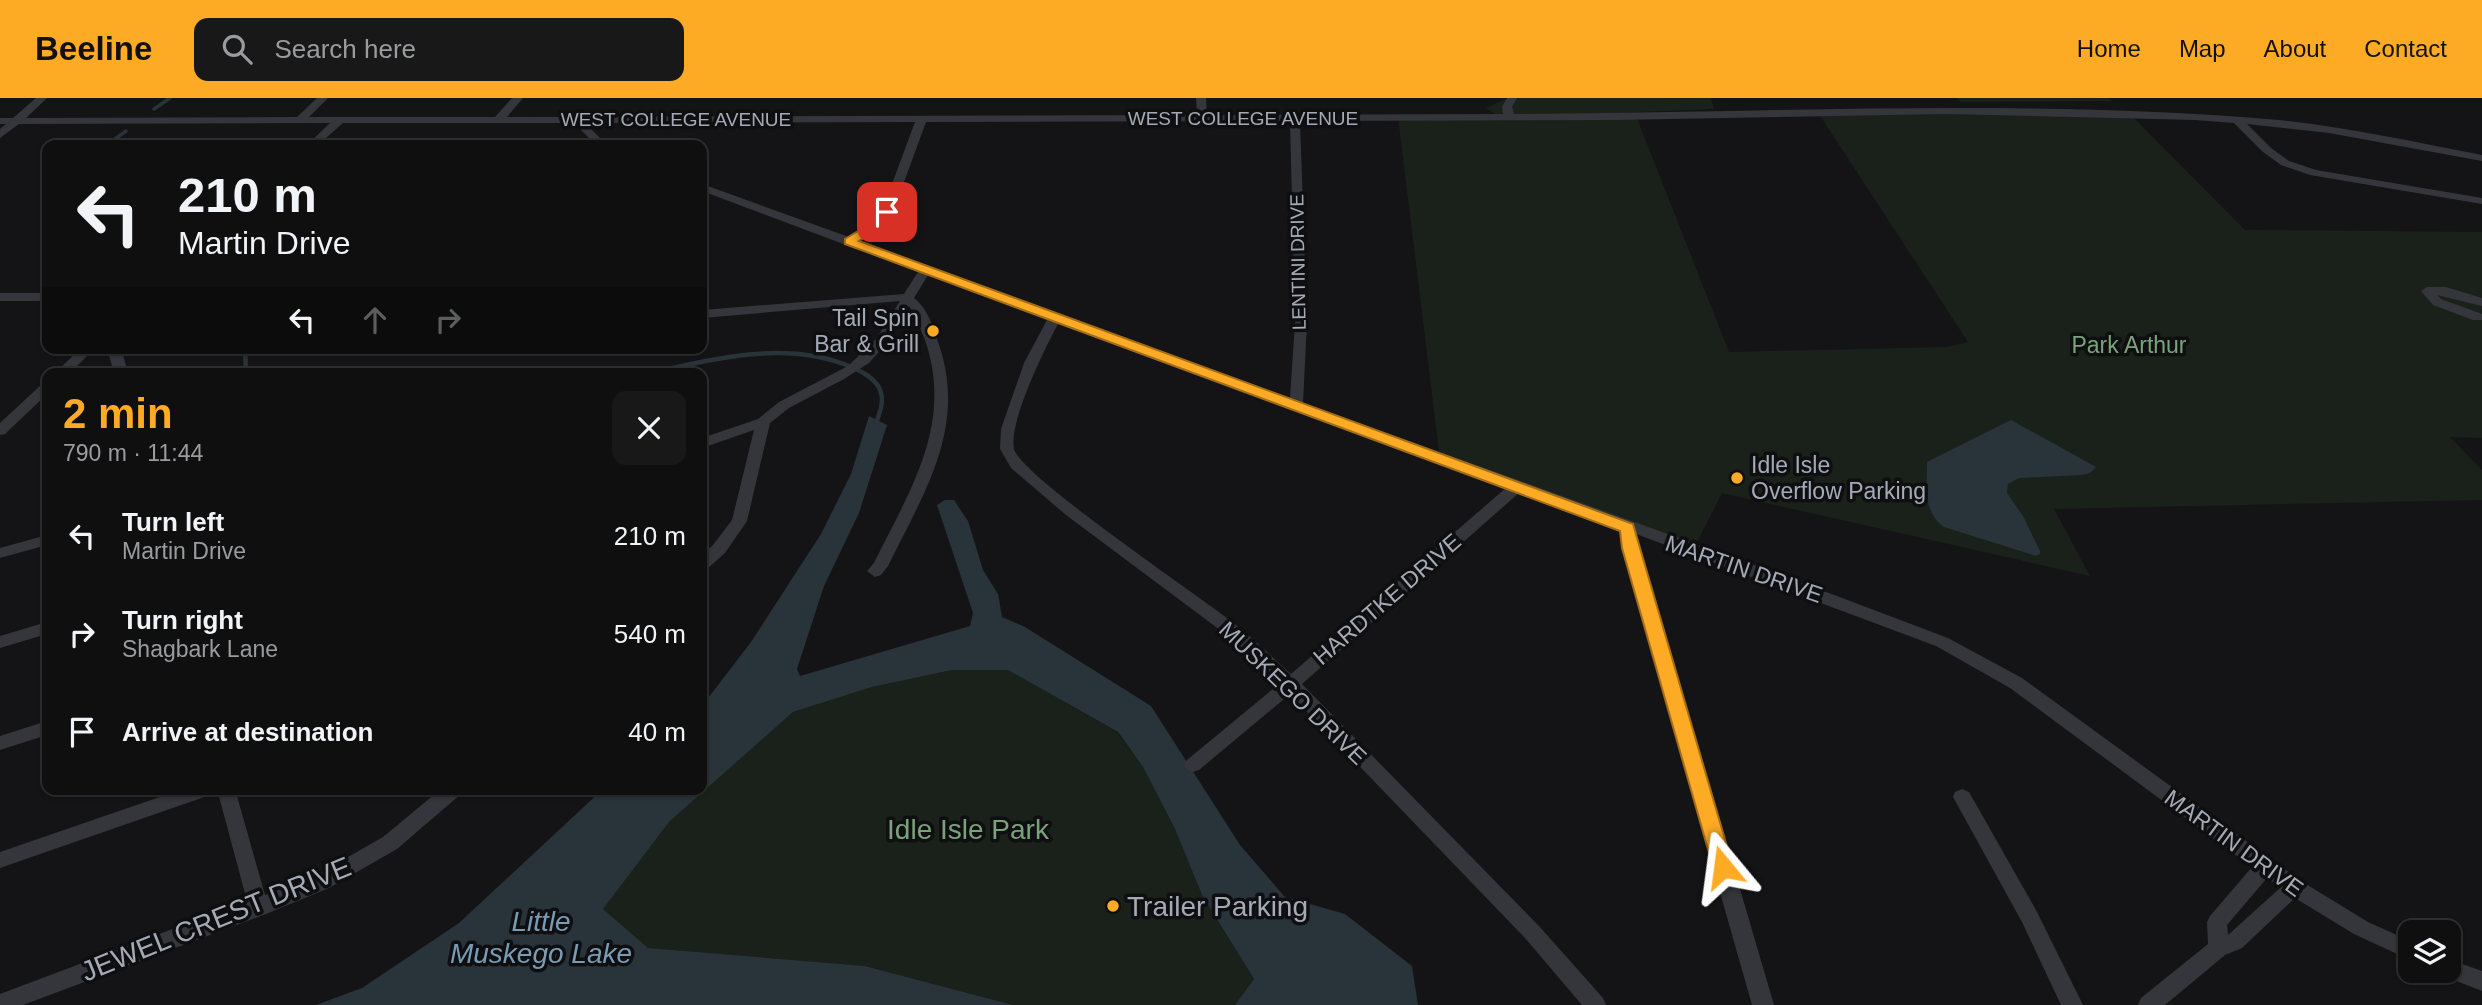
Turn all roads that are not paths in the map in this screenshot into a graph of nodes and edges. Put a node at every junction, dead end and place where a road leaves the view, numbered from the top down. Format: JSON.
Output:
{"nodes":[{"id":1,"x":42,"y":98,"type":"edge"},
{"id":2,"x":323,"y":98,"type":"edge"},
{"id":3,"x":518,"y":98,"type":"edge"},
{"id":4,"x":1200,"y":98,"type":"edge"},
{"id":5,"x":1513,"y":98,"type":"edge"},
{"id":6,"x":1509,"y":117,"type":"junction"},
{"id":7,"x":922,"y":118,"type":"junction"},
{"id":8,"x":1202,"y":118,"type":"junction"},
{"id":9,"x":1295,"y":118,"type":"junction"},
{"id":10,"x":499,"y":119,"type":"junction"},
{"id":11,"x":300,"y":120,"type":"junction"},
{"id":12,"x":340,"y":120,"type":"junction"},
{"id":13,"x":586,"y":120,"type":"junction"},
{"id":14,"x":2237,"y":120,"type":"junction"},
{"id":15,"x":0,"y":121,"type":"edge"},
{"id":16,"x":18,"y":121,"type":"junction"},
{"id":17,"x":0,"y":135,"type":"edge"},
{"id":18,"x":318,"y":140,"type":"edge"},
{"id":19,"x":597,"y":140,"type":"edge"},
{"id":20,"x":2482,"y":158,"type":"edge"},
{"id":21,"x":707,"y":189,"type":"edge"},
{"id":22,"x":2482,"y":201,"type":"edge"},
{"id":23,"x":850,"y":242,"type":"junction"},
{"id":24,"x":925,"y":271,"type":"junction"},
{"id":25,"x":0,"y":297,"type":"edge"},
{"id":26,"x":42,"y":297,"type":"edge"},
{"id":27,"x":906,"y":298,"type":"junction"},
{"id":28,"x":2482,"y":302,"type":"edge"},
{"id":29,"x":707,"y":314,"type":"edge"},
{"id":30,"x":2481,"y":317,"type":"edge"},
{"id":31,"x":1054,"y":318,"type":"junction"},
{"id":32,"x":83,"y":354,"type":"edge"},
{"id":33,"x":67,"y":368,"type":"edge"},
{"id":34,"x":42,"y":392,"type":"edge"},
{"id":35,"x":1296,"y":406,"type":"junction"},
{"id":36,"x":762,"y":422,"type":"junction"},
{"id":37,"x":0,"y":430,"type":"edge"},
{"id":38,"x":707,"y":441,"type":"edge"},
{"id":39,"x":1516,"y":487,"type":"junction"},
{"id":40,"x":1628,"y":528,"type":"junction"},
{"id":41,"x":42,"y":541,"type":"edge"},
{"id":42,"x":0,"y":553,"type":"edge"},
{"id":43,"x":707,"y":560,"type":"edge"},
{"id":44,"x":875,"y":571,"type":"dead end"},
{"id":45,"x":42,"y":629,"type":"edge"},
{"id":46,"x":0,"y":642,"type":"edge"},
{"id":47,"x":1291,"y":684,"type":"junction"},
{"id":48,"x":42,"y":730,"type":"edge"},
{"id":49,"x":0,"y":743,"type":"edge"},
{"id":50,"x":1193,"y":765,"type":"dead end"},
{"id":51,"x":189,"y":795,"type":"edge"},
{"id":52,"x":228,"y":795,"type":"edge"},
{"id":53,"x":447,"y":795,"type":"edge"},
{"id":54,"x":1962,"y":797,"type":"dead end"},
{"id":55,"x":0,"y":860,"type":"edge"},
{"id":56,"x":2264,"y":867,"type":"junction"},
{"id":57,"x":2294,"y":887,"type":"junction"},
{"id":58,"x":259,"y":908,"type":"junction"},
{"id":59,"x":2398,"y":945,"type":"edge"},
{"id":60,"x":2218,"y":948,"type":"junction"},
{"id":61,"x":2461,"y":973,"type":"edge"},
{"id":62,"x":2482,"y":981,"type":"edge"},
{"id":63,"x":0,"y":1004,"type":"edge"},
{"id":64,"x":1595,"y":1005,"type":"edge"},
{"id":65,"x":1763,"y":1005,"type":"edge"},
{"id":66,"x":2072,"y":1005,"type":"edge"},
{"id":67,"x":2149,"y":1005,"type":"edge"}],
"edges":[{"from":1,"to":16,"type":"street"},
{"from":2,"to":11,"type":"street"},
{"from":3,"to":10,"type":"street"},
{"from":4,"to":8,"type":"street"},
{"from":5,"to":6,"type":"street"},
{"from":6,"to":9,"type":"street","name":"WEST COLLEGE AVENUE"},
{"from":6,"to":14,"type":"street","name":"WEST COLLEGE AVENUE"},
{"from":7,"to":8,"type":"street","name":"WEST COLLEGE AVENUE"},
{"from":7,"to":13,"type":"street","name":"WEST COLLEGE AVENUE"},
{"from":7,"to":23,"type":"street"},
{"from":8,"to":9,"type":"street","name":"WEST COLLEGE AVENUE"},
{"from":9,"to":35,"type":"street","name":"LENTINI DRIVE"},
{"from":10,"to":12,"type":"street","name":"WEST COLLEGE AVENUE"},
{"from":10,"to":13,"type":"street","name":"WEST COLLEGE AVENUE"},
{"from":11,"to":12,"type":"street","name":"WEST COLLEGE AVENUE"},
{"from":11,"to":16,"type":"street","name":"WEST COLLEGE AVENUE"},
{"from":12,"to":18,"type":"street"},
{"from":13,"to":19,"type":"street"},
{"from":14,"to":20,"type":"street","name":"WEST COLLEGE AVENUE"},
{"from":14,"to":22,"type":"street"},
{"from":15,"to":16,"type":"street","name":"WEST COLLEGE AVENUE"},
{"from":16,"to":17,"type":"street"},
{"from":21,"to":23,"type":"street","name":"MARTIN DRIVE"},
{"from":23,"to":24,"type":"street","name":"MARTIN DRIVE"},
{"from":24,"to":27,"type":"street"},
{"from":24,"to":31,"type":"street","name":"MARTIN DRIVE"},
{"from":25,"to":26,"type":"street"},
{"from":27,"to":29,"type":"street"},
{"from":27,"to":36,"type":"street"},
{"from":27,"to":44,"type":"street"},
{"from":28,"to":30,"type":"street"},
{"from":31,"to":35,"type":"street","name":"MARTIN DRIVE"},
{"from":31,"to":47,"type":"street","name":"MUSKEGO DRIVE"},
{"from":32,"to":33,"type":"street"},
{"from":34,"to":37,"type":"street"},
{"from":35,"to":39,"type":"street","name":"MARTIN DRIVE"},
{"from":36,"to":38,"type":"street"},
{"from":36,"to":43,"type":"street"},
{"from":39,"to":40,"type":"street","name":"MARTIN DRIVE"},
{"from":39,"to":47,"type":"street","name":"HARDTKE DRIVE"},
{"from":40,"to":56,"type":"street","name":"MARTIN DRIVE"},
{"from":40,"to":65,"type":"street"},
{"from":41,"to":42,"type":"street"},
{"from":45,"to":46,"type":"street"},
{"from":47,"to":50,"type":"street","name":"HARDTKE DRIVE"},
{"from":47,"to":64,"type":"street","name":"MUSKEGO DRIVE"},
{"from":48,"to":49,"type":"street"},
{"from":51,"to":55,"type":"street"},
{"from":52,"to":58,"type":"street"},
{"from":53,"to":58,"type":"street","name":"JEWEL CREST DRIVE"},
{"from":54,"to":66,"type":"street"},
{"from":56,"to":57,"type":"street","name":"MARTIN DRIVE"},
{"from":56,"to":60,"type":"street"},
{"from":57,"to":59,"type":"street","name":"MARTIN DRIVE"},
{"from":57,"to":60,"type":"street"},
{"from":58,"to":63,"type":"street","name":"JEWEL CREST DRIVE"},
{"from":60,"to":67,"type":"street"},
{"from":61,"to":62,"type":"street"}]}
